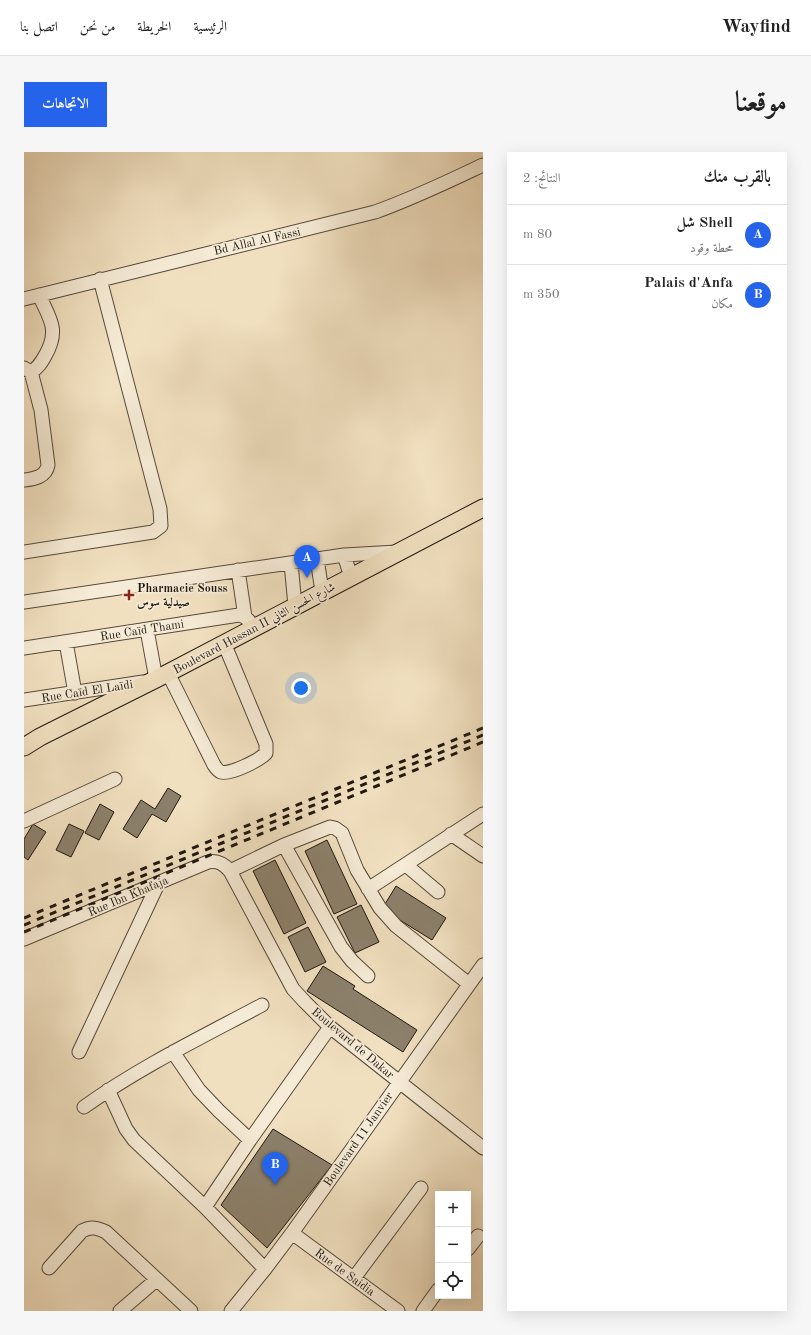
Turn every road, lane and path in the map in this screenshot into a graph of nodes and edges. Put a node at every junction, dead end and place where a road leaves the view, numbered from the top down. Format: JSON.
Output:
{"nodes":[{"id":1,"x":483,"y":165,"type":"edge"},
{"id":2,"x":100,"y":279,"type":"junction"},
{"id":3,"x":39,"y":295,"type":"junction"},
{"id":4,"x":24,"y":299,"type":"edge"},
{"id":5,"x":28,"y":370,"type":"edge"},
{"id":6,"x":24,"y":480,"type":"edge"},
{"id":7,"x":483,"y":508,"type":"edge"},
{"id":8,"x":24,"y":552,"type":"edge"},
{"id":9,"x":398,"y":552,"type":"junction"},
{"id":10,"x":344,"y":555,"type":"junction"},
{"id":11,"x":317,"y":559,"type":"junction"},
{"id":12,"x":291,"y":563,"type":"junction"},
{"id":13,"x":238,"y":570,"type":"junction"},
{"id":14,"x":351,"y":577,"type":"junction"},
{"id":15,"x":322,"y":591,"type":"junction"},
{"id":16,"x":24,"y":602,"type":"edge"},
{"id":17,"x":295,"y":606,"type":"junction"},
{"id":18,"x":249,"y":622,"type":"junction"},
{"id":19,"x":147,"y":630,"type":"junction"},
{"id":20,"x":66,"y":642,"type":"junction"},
{"id":21,"x":224,"y":643,"type":"junction"},
{"id":22,"x":24,"y":648,"type":"edge"},
{"id":23,"x":157,"y":678,"type":"junction"},
{"id":24,"x":75,"y":693,"type":"junction"},
{"id":25,"x":24,"y":700,"type":"edge"},
{"id":26,"x":32,"y":738,"type":"edge"},
{"id":27,"x":24,"y":747,"type":"edge"},
{"id":28,"x":115,"y":779,"type":"dead end"},
{"id":29,"x":483,"y":814,"type":"edge"},
{"id":30,"x":24,"y":821,"type":"edge"},
{"id":31,"x":451,"y":834,"type":"junction"},
{"id":32,"x":284,"y":845,"type":"junction"},
{"id":33,"x":483,"y":856,"type":"edge"},
{"id":34,"x":406,"y":865,"type":"junction"},
{"id":35,"x":230,"y":871,"type":"junction"},
{"id":36,"x":158,"y":884,"type":"junction"},
{"id":37,"x":368,"y":889,"type":"junction"},
{"id":38,"x":438,"y":892,"type":"dead end"},
{"id":39,"x":24,"y":939,"type":"edge"},
{"id":40,"x":483,"y":965,"type":"edge"},
{"id":41,"x":368,"y":976,"type":"dead end"},
{"id":42,"x":476,"y":981,"type":"edge"},
{"id":43,"x":262,"y":1005,"type":"dead end"},
{"id":44,"x":330,"y":1027,"type":"junction"},
{"id":45,"x":79,"y":1052,"type":"dead end"},
{"id":46,"x":173,"y":1052,"type":"junction"},
{"id":47,"x":399,"y":1081,"type":"junction"},
{"id":48,"x":108,"y":1090,"type":"junction"},
{"id":49,"x":84,"y":1107,"type":"dead end"},
{"id":50,"x":250,"y":1140,"type":"junction"},
{"id":51,"x":483,"y":1148,"type":"edge"},
{"id":52,"x":421,"y":1188,"type":"dead end"},
{"id":53,"x":205,"y":1207,"type":"junction"},
{"id":54,"x":292,"y":1233,"type":"junction"},
{"id":55,"x":478,"y":1236,"type":"dead end"},
{"id":56,"x":471,"y":1245,"type":"edge"},
{"id":57,"x":49,"y":1268,"type":"dead end"},
{"id":58,"x":265,"y":1269,"type":"junction"},
{"id":59,"x":354,"y":1278,"type":"junction"},
{"id":60,"x":156,"y":1280,"type":"junction"},
{"id":61,"x":435,"y":1294,"type":"edge"},
{"id":62,"x":120,"y":1311,"type":"edge"},
{"id":63,"x":191,"y":1311,"type":"edge"},
{"id":64,"x":231,"y":1311,"type":"edge"},
{"id":65,"x":398,"y":1311,"type":"edge"},
{"id":66,"x":423,"y":1311,"type":"edge"}],
"edges":[{"from":1,"to":2,"type":"street","name":"Bd Allal Al Fassi"},
{"from":2,"to":3,"type":"street","name":"Bd Allal Al Fassi"},
{"from":2,"to":8,"type":"street"},
{"from":3,"to":4,"type":"street","name":"Bd Allal Al Fassi"},
{"from":3,"to":5,"type":"street"},
{"from":5,"to":6,"type":"street"},
{"from":7,"to":9,"type":"main road","name":"Boulevard Hassan II شارع الحسن الثاني"},
{"from":9,"to":10,"type":"street"},
{"from":9,"to":14,"type":"main road","name":"Boulevard Hassan II شارع الحسن الثاني"},
{"from":10,"to":11,"type":"street"},
{"from":10,"to":14,"type":"street"},
{"from":11,"to":12,"type":"street"},
{"from":11,"to":15,"type":"street"},
{"from":12,"to":13,"type":"street"},
{"from":12,"to":17,"type":"street"},
{"from":13,"to":16,"type":"street"},
{"from":13,"to":18,"type":"street"},
{"from":14,"to":15,"type":"main road","name":"Boulevard Hassan II شارع الحسن الثاني"},
{"from":15,"to":17,"type":"main road","name":"Boulevard Hassan II شارع الحسن الثاني"},
{"from":17,"to":18,"type":"main road","name":"Boulevard Hassan II شارع الحسن الثاني"},
{"from":18,"to":19,"type":"street","name":"Rue Caïd Thami"},
{"from":18,"to":21,"type":"main road","name":"Boulevard Hassan II شارع الحسن الثاني"},
{"from":19,"to":20,"type":"street","name":"Rue Caïd Thami"},
{"from":19,"to":23,"type":"street"},
{"from":20,"to":22,"type":"street","name":"Rue Caïd Thami"},
{"from":20,"to":24,"type":"street"},
{"from":21,"to":23,"type":"main road","name":"Boulevard Hassan II شارع الحسن الثاني"},
{"from":21,"to":23,"type":"street"},
{"from":23,"to":24,"type":"street","name":"Rue Caïd El Laïdi"},
{"from":23,"to":26,"type":"main road","name":"Boulevard Hassan II شارع الحسن الثاني"},
{"from":24,"to":25,"type":"street","name":"Rue Caïd El Laïdi"},
{"from":26,"to":27,"type":"main road","name":"Boulevard Hassan II شارع الحسن الثاني"},
{"from":28,"to":30,"type":"street"},
{"from":29,"to":31,"type":"street"},
{"from":31,"to":33,"type":"street"},
{"from":31,"to":34,"type":"street"},
{"from":32,"to":35,"type":"street"},
{"from":32,"to":37,"type":"street"},
{"from":32,"to":41,"type":"street"},
{"from":34,"to":37,"type":"street"},
{"from":34,"to":38,"type":"street"},
{"from":35,"to":36,"type":"street","name":"Rue Ibn Khafaja"},
{"from":35,"to":44,"type":"street","name":"Boulevard de Dakar"},
{"from":36,"to":39,"type":"street","name":"Rue Ibn Khafaja"},
{"from":36,"to":45,"type":"street"},
{"from":37,"to":42,"type":"street"},
{"from":40,"to":42,"type":"street","name":"Boulevard 11 Janvier"},
{"from":42,"to":47,"type":"street","name":"Boulevard 11 Janvier"},
{"from":43,"to":46,"type":"street"},
{"from":44,"to":47,"type":"street","name":"Boulevard de Dakar"},
{"from":44,"to":50,"type":"street"},
{"from":46,"to":48,"type":"street"},
{"from":46,"to":50,"type":"street"},
{"from":47,"to":51,"type":"street","name":"Boulevard de Dakar"},
{"from":47,"to":54,"type":"street","name":"Boulevard 11 Janvier"},
{"from":48,"to":49,"type":"street"},
{"from":48,"to":53,"type":"street"},
{"from":50,"to":53,"type":"street"},
{"from":52,"to":59,"type":"street"},
{"from":53,"to":58,"type":"street"},
{"from":54,"to":58,"type":"street","name":"Boulevard 11 Janvier"},
{"from":54,"to":59,"type":"street","name":"Rue de Saidia"},
{"from":55,"to":56,"type":"street"},
{"from":57,"to":60,"type":"street"},
{"from":58,"to":64,"type":"street","name":"Boulevard 11 Janvier"},
{"from":59,"to":65,"type":"street","name":"Rue de Saidia"},
{"from":60,"to":62,"type":"street"},
{"from":60,"to":63,"type":"street"},
{"from":61,"to":66,"type":"street"}]}
